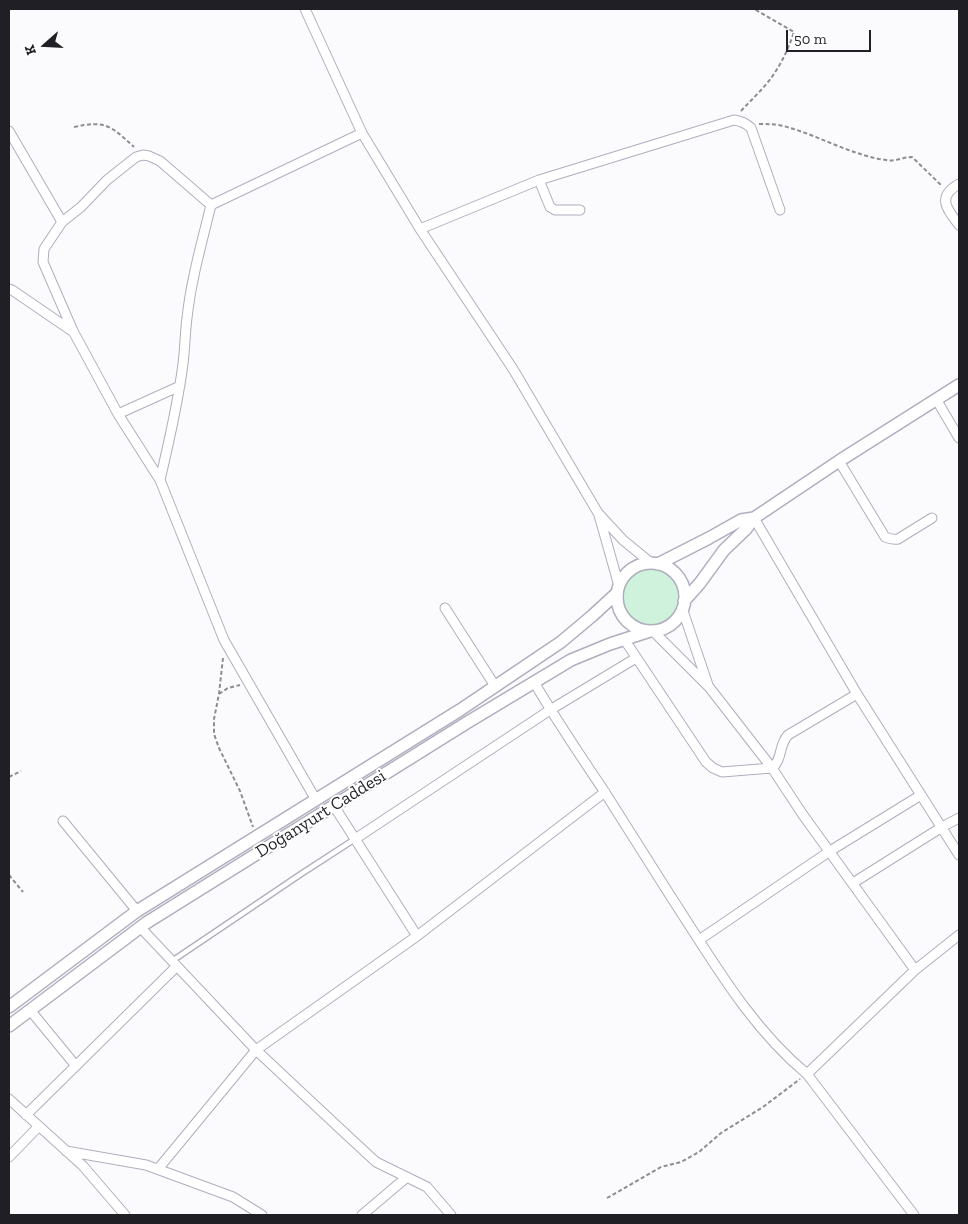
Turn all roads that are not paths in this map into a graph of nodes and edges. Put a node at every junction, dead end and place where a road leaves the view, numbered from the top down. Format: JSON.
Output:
{"nodes":[{"id":1,"x":305,"y":9,"type":"edge"},
{"id":2,"x":9,"y":131,"type":"edge"},
{"id":3,"x":362,"y":133,"type":"junction"},
{"id":4,"x":539,"y":180,"type":"junction"},
{"id":5,"x":959,"y":184,"type":"edge"},
{"id":6,"x":210,"y":205,"type":"junction"},
{"id":7,"x":580,"y":210,"type":"dead end"},
{"id":8,"x":780,"y":210,"type":"dead end"},
{"id":9,"x":62,"y":222,"type":"junction"},
{"id":10,"x":959,"y":224,"type":"edge"},
{"id":11,"x":420,"y":230,"type":"junction"},
{"id":12,"x":9,"y":289,"type":"edge"},
{"id":13,"x":72,"y":331,"type":"junction"},
{"id":14,"x":959,"y":385,"type":"edge"},
{"id":15,"x":180,"y":386,"type":"junction"},
{"id":16,"x":936,"y":399,"type":"junction"},
{"id":17,"x":118,"y":414,"type":"junction"},
{"id":18,"x":959,"y":438,"type":"edge"},
{"id":19,"x":839,"y":461,"type":"junction"},
{"id":20,"x":160,"y":480,"type":"junction"},
{"id":21,"x":598,"y":513,"type":"junction"},
{"id":22,"x":754,"y":518,"type":"junction"},
{"id":23,"x":932,"y":518,"type":"dead end"},
{"id":24,"x":655,"y":564,"type":"junction"},
{"id":25,"x":618,"y":589,"type":"junction"},
{"id":26,"x":683,"y":605,"type":"junction"},
{"id":27,"x":445,"y":608,"type":"dead end"},
{"id":28,"x":652,"y":631,"type":"junction"},
{"id":29,"x":624,"y":639,"type":"junction"},
{"id":30,"x":636,"y":658,"type":"junction"},
{"id":31,"x":534,"y":682,"type":"junction"},
{"id":32,"x":496,"y":686,"type":"junction"},
{"id":33,"x":709,"y":687,"type":"junction"},
{"id":34,"x":857,"y":694,"type":"junction"},
{"id":35,"x":550,"y":710,"type":"junction"},
{"id":36,"x":772,"y":768,"type":"junction"},
{"id":37,"x":605,"y":792,"type":"junction"},
{"id":38,"x":921,"y":795,"type":"junction"},
{"id":39,"x":316,"y":800,"type":"junction"},
{"id":40,"x":334,"y":806,"type":"junction"},
{"id":41,"x":959,"y":818,"type":"edge"},
{"id":42,"x":62,"y":821,"type":"dead end"},
{"id":43,"x":942,"y":827,"type":"junction"},
{"id":44,"x":355,"y":839,"type":"junction"},
{"id":45,"x":830,"y":851,"type":"junction"},
{"id":46,"x":959,"y":855,"type":"edge"},
{"id":47,"x":853,"y":883,"type":"junction"},
{"id":48,"x":138,"y":911,"type":"junction"},
{"id":49,"x":140,"y":927,"type":"junction"},
{"id":50,"x":959,"y":935,"type":"edge"},
{"id":51,"x":417,"y":936,"type":"junction"},
{"id":52,"x":699,"y":940,"type":"junction"},
{"id":53,"x":174,"y":964,"type":"junction"},
{"id":54,"x":915,"y":970,"type":"junction"},
{"id":55,"x":9,"y":1007,"type":"edge"},
{"id":56,"x":30,"y":1010,"type":"junction"},
{"id":57,"x":9,"y":1026,"type":"edge"},
{"id":58,"x":256,"y":1050,"type":"junction"},
{"id":59,"x":76,"y":1066,"type":"junction"},
{"id":60,"x":807,"y":1074,"type":"junction"},
{"id":61,"x":9,"y":1100,"type":"edge"},
{"id":62,"x":26,"y":1115,"type":"junction"},
{"id":63,"x":39,"y":1126,"type":"junction"},
{"id":64,"x":66,"y":1151,"type":"junction"},
{"id":65,"x":9,"y":1157,"type":"edge"},
{"id":66,"x":158,"y":1170,"type":"junction"},
{"id":67,"x":407,"y":1178,"type":"junction"},
{"id":68,"x":365,"y":1214,"type":"edge"},
{"id":69,"x":126,"y":1215,"type":"edge"},
{"id":70,"x":262,"y":1215,"type":"edge"},
{"id":71,"x":450,"y":1215,"type":"edge"},
{"id":72,"x":914,"y":1215,"type":"edge"}],
"edges":[{"from":1,"to":3,"type":"street"},
{"from":2,"to":9,"type":"street"},
{"from":3,"to":6,"type":"street"},
{"from":3,"to":11,"type":"street"},
{"from":4,"to":7,"type":"street"},
{"from":4,"to":8,"type":"street"},
{"from":4,"to":11,"type":"street"},
{"from":5,"to":10,"type":"street"},
{"from":6,"to":9,"type":"street"},
{"from":6,"to":15,"type":"street"},
{"from":9,"to":13,"type":"street"},
{"from":11,"to":21,"type":"street"},
{"from":12,"to":13,"type":"street"},
{"from":13,"to":17,"type":"street"},
{"from":14,"to":16,"type":"street"},
{"from":15,"to":17,"type":"street"},
{"from":15,"to":20,"type":"street"},
{"from":16,"to":18,"type":"street"},
{"from":16,"to":19,"type":"street"},
{"from":17,"to":20,"type":"street"},
{"from":19,"to":22,"type":"street"},
{"from":19,"to":23,"type":"street"},
{"from":20,"to":39,"type":"street"},
{"from":21,"to":24,"type":"street"},
{"from":21,"to":25,"type":"street"},
{"from":22,"to":24,"type":"street"},
{"from":22,"to":26,"type":"street"},
{"from":22,"to":34,"type":"street"},
{"from":24,"to":25,"type":"street"},
{"from":24,"to":26,"type":"street"},
{"from":25,"to":28,"type":"street"},
{"from":25,"to":32,"type":"street","name":"Doğanyurt Caddesi"},
{"from":26,"to":28,"type":"street"},
{"from":26,"to":33,"type":"street"},
{"from":27,"to":32,"type":"street"},
{"from":28,"to":29,"type":"street","name":"Doğanyurt Caddesi"},
{"from":28,"to":33,"type":"street"},
{"from":29,"to":30,"type":"street"},
{"from":29,"to":31,"type":"street","name":"Doğanyurt Caddesi"},
{"from":30,"to":35,"type":"street"},
{"from":30,"to":36,"type":"street"},
{"from":31,"to":35,"type":"street"},
{"from":31,"to":40,"type":"street","name":"Doğanyurt Caddesi"},
{"from":32,"to":39,"type":"street","name":"Doğanyurt Caddesi"},
{"from":33,"to":36,"type":"street"},
{"from":34,"to":36,"type":"street"},
{"from":34,"to":38,"type":"street"},
{"from":35,"to":37,"type":"street"},
{"from":35,"to":44,"type":"street"},
{"from":36,"to":45,"type":"street"},
{"from":37,"to":51,"type":"street"},
{"from":37,"to":52,"type":"street"},
{"from":38,"to":43,"type":"street"},
{"from":38,"to":45,"type":"street"},
{"from":39,"to":48,"type":"street","name":"Doğanyurt Caddesi"},
{"from":40,"to":44,"type":"street"},
{"from":40,"to":49,"type":"street","name":"Doğanyurt Caddesi"},
{"from":41,"to":43,"type":"street"},
{"from":42,"to":48,"type":"street"},
{"from":43,"to":46,"type":"street"},
{"from":43,"to":47,"type":"street"},
{"from":44,"to":51,"type":"street"},
{"from":44,"to":53,"type":"lane"},
{"from":45,"to":47,"type":"street"},
{"from":45,"to":52,"type":"street"},
{"from":47,"to":54,"type":"street"},
{"from":48,"to":55,"type":"street","name":"Doğanyurt Caddesi"},
{"from":49,"to":53,"type":"street"},
{"from":49,"to":56,"type":"street","name":"Doğanyurt Caddesi"},
{"from":50,"to":54,"type":"street"},
{"from":51,"to":58,"type":"street"},
{"from":52,"to":60,"type":"street"},
{"from":53,"to":58,"type":"street"},
{"from":53,"to":59,"type":"street"},
{"from":54,"to":60,"type":"street"},
{"from":56,"to":57,"type":"street","name":"Doğanyurt Caddesi"},
{"from":56,"to":59,"type":"street"},
{"from":58,"to":66,"type":"street"},
{"from":58,"to":67,"type":"street"},
{"from":59,"to":62,"type":"street"},
{"from":60,"to":72,"type":"street"},
{"from":61,"to":62,"type":"street"},
{"from":62,"to":63,"type":"street"},
{"from":63,"to":64,"type":"street"},
{"from":63,"to":65,"type":"street"},
{"from":64,"to":66,"type":"street"},
{"from":64,"to":69,"type":"street"},
{"from":66,"to":70,"type":"street"},
{"from":67,"to":68,"type":"street"},
{"from":67,"to":71,"type":"street"}]}
